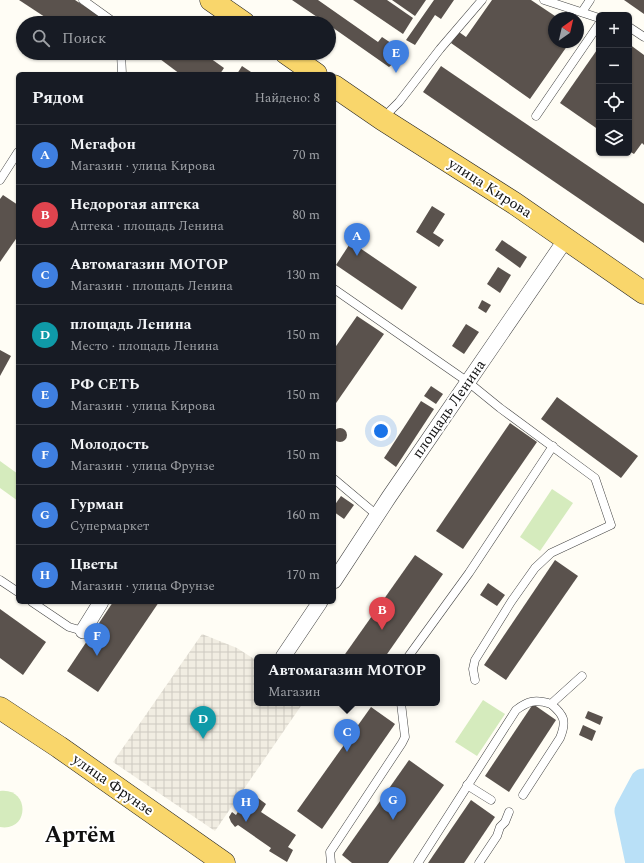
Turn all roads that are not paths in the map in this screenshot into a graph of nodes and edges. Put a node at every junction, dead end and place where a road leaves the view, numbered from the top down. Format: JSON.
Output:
{"nodes":[{"id":1,"x":83,"y":0,"type":"edge"},
{"id":2,"x":211,"y":0,"type":"edge"},
{"id":3,"x":482,"y":0,"type":"edge"},
{"id":4,"x":544,"y":0,"type":"edge"},
{"id":5,"x":590,"y":0,"type":"edge"},
{"id":6,"x":582,"y":12,"type":"joint"},
{"id":7,"x":584,"y":13,"type":"edge"},
{"id":8,"x":105,"y":16,"type":"edge"},
{"id":9,"x":234,"y":16,"type":"edge"},
{"id":10,"x":596,"y":17,"type":"edge"},
{"id":11,"x":596,"y":28,"type":"edge"},
{"id":12,"x":632,"y":29,"type":"edge"},
{"id":13,"x":644,"y":37,"type":"edge"},
{"id":14,"x":122,"y":60,"type":"edge"},
{"id":15,"x":296,"y":60,"type":"edge"},
{"id":16,"x":122,"y":72,"type":"edge"},
{"id":17,"x":313,"y":72,"type":"edge"},
{"id":18,"x":336,"y":87,"type":"edge"},
{"id":19,"x":536,"y":116,"type":"dead end"},
{"id":20,"x":382,"y":119,"type":"junction"},
{"id":21,"x":16,"y":155,"type":"edge"},
{"id":22,"x":0,"y":180,"type":"edge"},
{"id":23,"x":566,"y":239,"type":"junction"},
{"id":24,"x":336,"y":290,"type":"edge"},
{"id":25,"x":644,"y":293,"type":"edge"},
{"id":26,"x":468,"y":382,"type":"junction"},
{"id":27,"x":553,"y":446,"type":"junction"},
{"id":28,"x":336,"y":481,"type":"edge"},
{"id":29,"x":378,"y":516,"type":"junction"},
{"id":30,"x":336,"y":578,"type":"edge"},
{"id":31,"x":0,"y":580,"type":"edge"},
{"id":32,"x":16,"y":591,"type":"edge"},
{"id":33,"x":35,"y":604,"type":"edge"},
{"id":34,"x":100,"y":604,"type":"edge"},
{"id":35,"x":319,"y":604,"type":"edge"},
{"id":36,"x":82,"y":631,"type":"joint"},
{"id":37,"x":285,"y":654,"type":"edge"},
{"id":38,"x":410,"y":654,"type":"edge"},
{"id":39,"x":582,"y":676,"type":"dead end"},
{"id":40,"x":475,"y":680,"type":"dead end"},
{"id":41,"x":550,"y":704,"type":"junction"},
{"id":42,"x":401,"y":706,"type":"edge"},
{"id":43,"x":0,"y":708,"type":"edge"},
{"id":44,"x":467,"y":785,"type":"junction"},
{"id":45,"x":523,"y":795,"type":"dead end"},
{"id":46,"x":491,"y":800,"type":"dead end"},
{"id":47,"x":509,"y":812,"type":"dead end"},
{"id":48,"x":224,"y":863,"type":"edge"},
{"id":49,"x":332,"y":863,"type":"edge"},
{"id":50,"x":418,"y":863,"type":"edge"},
{"id":51,"x":479,"y":863,"type":"edge"}],
"edges":[{"from":1,"to":8,"type":"lane"},
{"from":2,"to":9,"type":"main road"},
{"from":3,"to":20,"type":"lane"},
{"from":4,"to":6,"type":"lane"},
{"from":5,"to":6,"type":"lane"},
{"from":7,"to":10,"type":"lane"},
{"from":11,"to":19,"type":"lane"},
{"from":12,"to":13,"type":"lane"},
{"from":14,"to":16,"type":"lane"},
{"from":15,"to":17,"type":"main road"},
{"from":18,"to":20,"type":"main road","name":"улица Кирова"},
{"from":20,"to":23,"type":"main road","name":"улица Кирова"},
{"from":21,"to":22,"type":"lane"},
{"from":23,"to":25,"type":"main road","name":"улица Кирова"},
{"from":23,"to":26,"type":"street","name":"площадь Ленина"},
{"from":24,"to":26,"type":"lane"},
{"from":26,"to":27,"type":"lane"},
{"from":26,"to":29,"type":"street","name":"площадь Ленина"},
{"from":27,"to":38,"type":"lane"},
{"from":27,"to":40,"type":"lane"},
{"from":28,"to":29,"type":"lane"},
{"from":29,"to":30,"type":"street","name":"площадь Ленина"},
{"from":31,"to":32,"type":"lane"},
{"from":33,"to":36,"type":"lane"},
{"from":34,"to":36,"type":"street"},
{"from":35,"to":37,"type":"street"},
{"from":39,"to":41,"type":"lane"},
{"from":41,"to":44,"type":"lane"},
{"from":41,"to":45,"type":"lane"},
{"from":42,"to":49,"type":"lane"},
{"from":43,"to":48,"type":"main road","name":"улица Фрунзе"},
{"from":44,"to":46,"type":"lane"},
{"from":44,"to":50,"type":"lane"},
{"from":47,"to":51,"type":"lane"}]}
